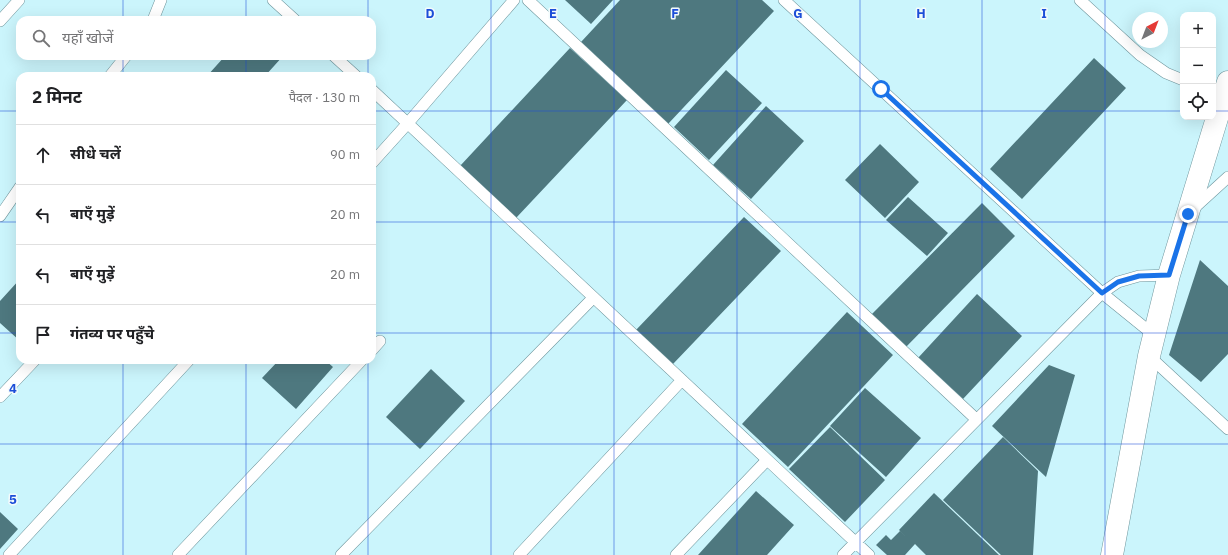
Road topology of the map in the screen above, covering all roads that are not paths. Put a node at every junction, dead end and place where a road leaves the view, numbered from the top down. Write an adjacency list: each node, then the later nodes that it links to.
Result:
1 (19, 0): 10 (lane)
2 (161, 0): 8 (lane)
3 (272, 0): 9 (lane)
4 (514, 0): 18 (lane)
5 (528, 0): 35 (lane)
6 (784, 0): 25 (lane)
7 (1080, 0): 15 (lane)
8 (155, 16)
9 (290, 16)
10 (0, 21)
11 (123, 60): 13 (lane)
12 (338, 60): 14 (lane)
13 (113, 72)
14 (352, 72)
15 (1180, 79)
16 (1222, 86): 22 (street)
17 (376, 94): 18 (lane)
18 (408, 123): 19 (lane); 26 (lane)
19 (376, 158)
20 (1228, 177): 22 (lane)
21 (16, 193): 23 (lane)
22 (1188, 214): 24 (street)
23 (0, 216)
24 (1169, 275): 25 (lane); 29 (street)
25 (1102, 293): 29 (lane); 35 (lane)
26 (593, 298): 33 (lane); 41 (lane)
27 (380, 341): 28 (lane)
28 (376, 346)
29 (1152, 346): 36 (lane); 46 (street)
30 (31, 364): 34 (lane)
31 (185, 364): 39 (lane)
32 (358, 364): 40 (lane)
33 (682, 380): 37 (lane); 42 (lane)
34 (0, 397)
35 (976, 419): 38 (lane)
36 (1228, 429)
37 (768, 460): 38 (lane); 43 (lane)
38 (855, 542): 44 (lane); 45 (lane)
39 (9, 555)
40 (178, 555)
41 (341, 555)
42 (520, 555)
43 (676, 555)
44 (843, 555)
45 (869, 555)
46 (1112, 555)

